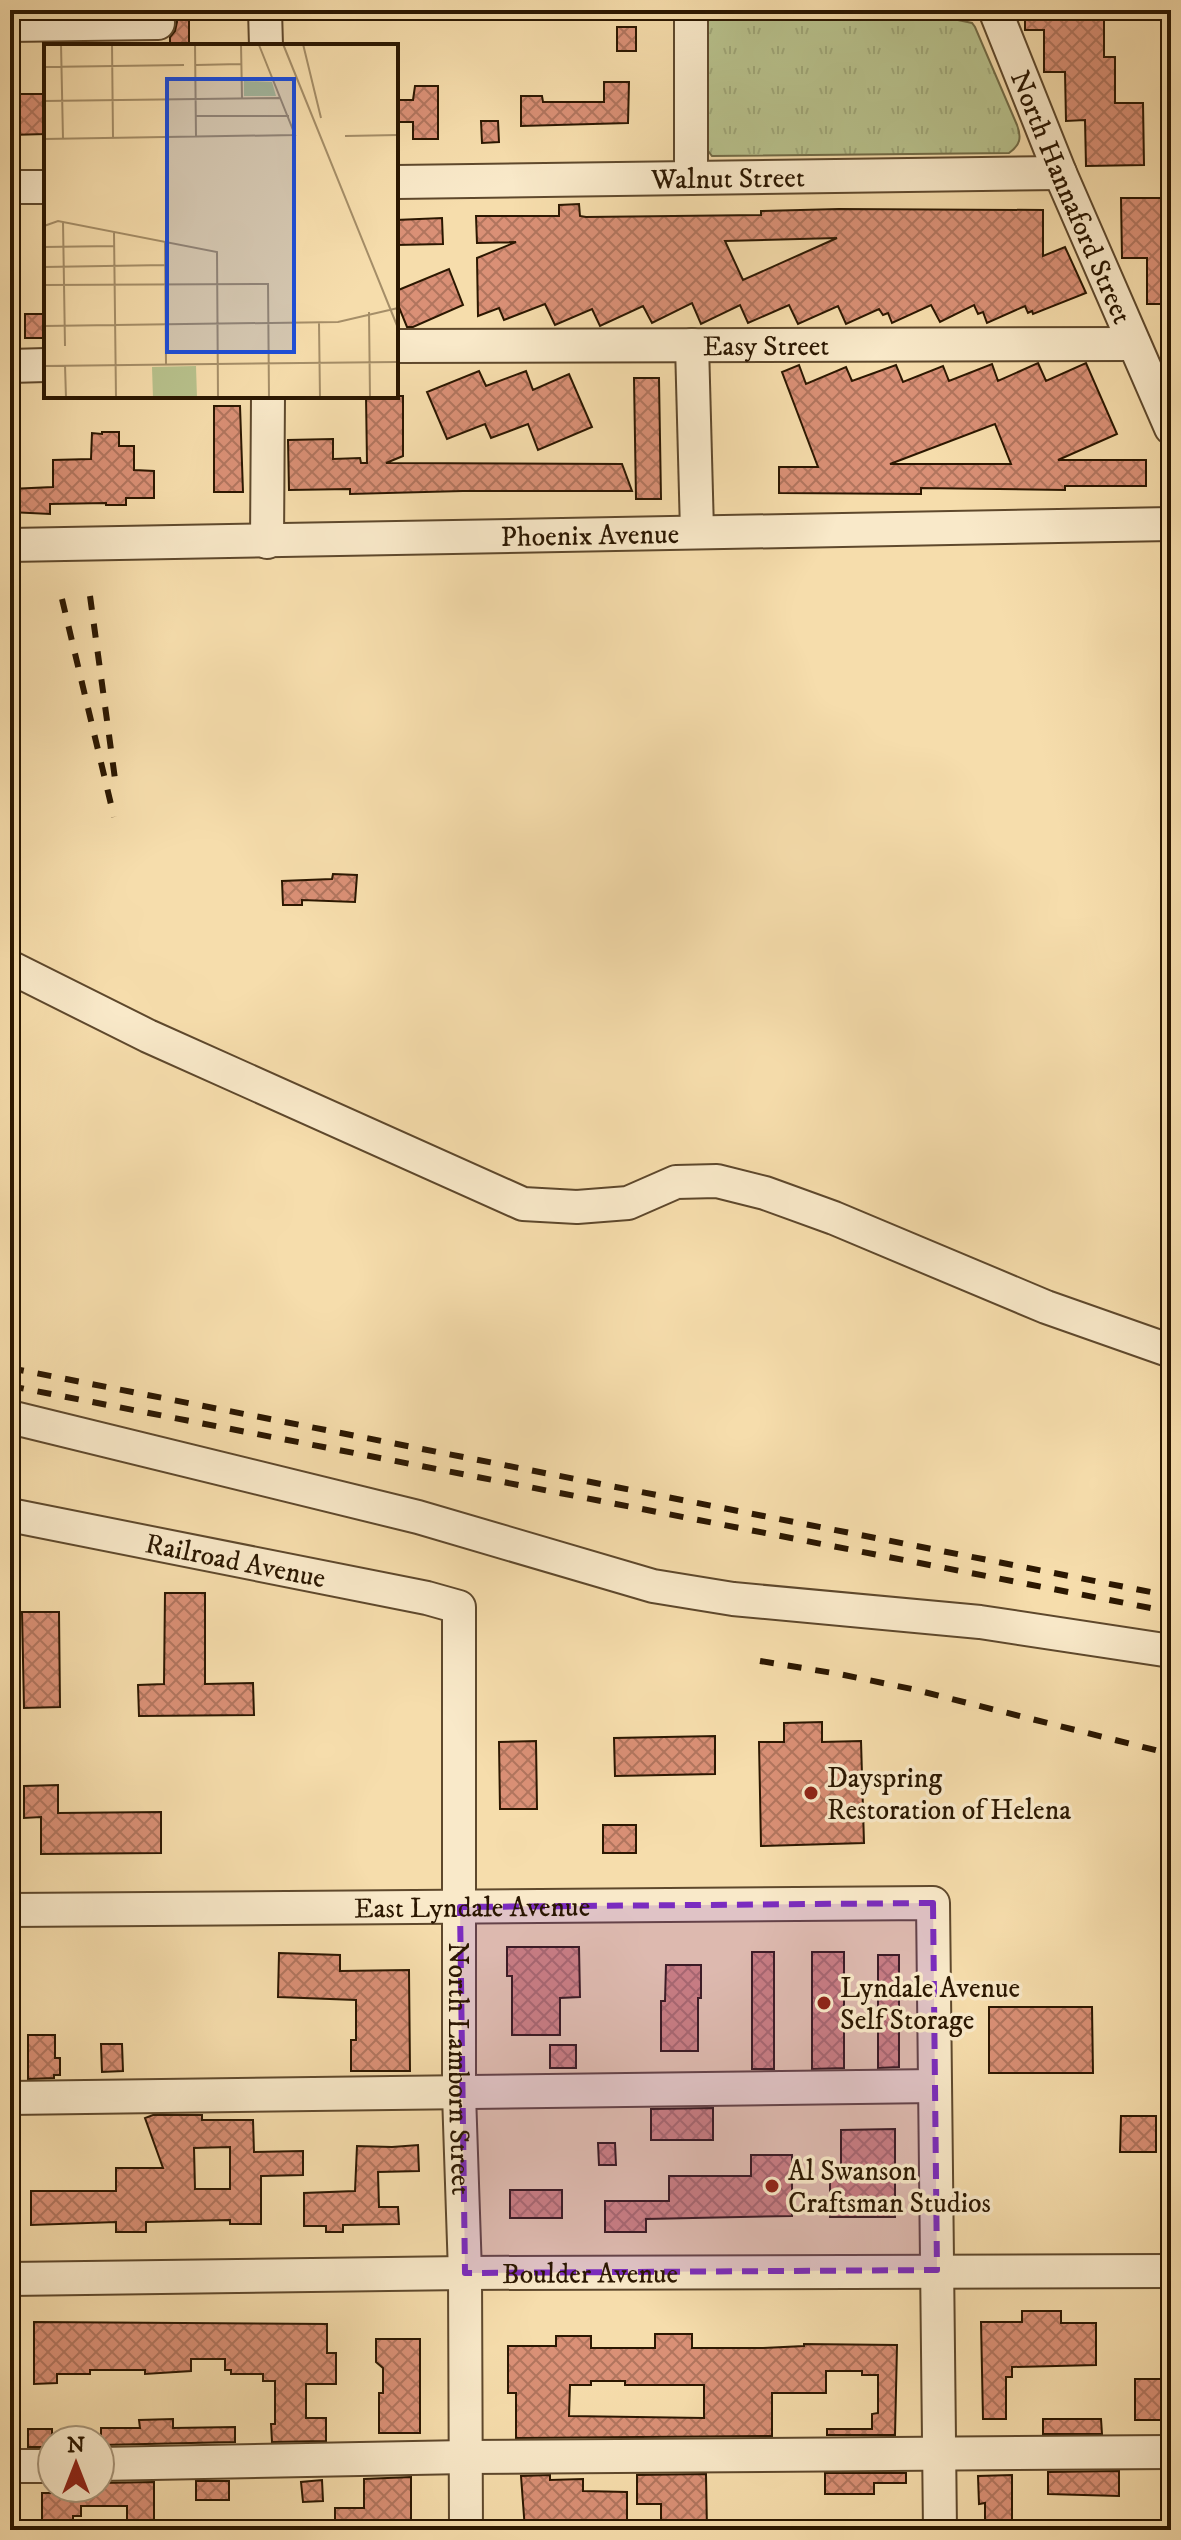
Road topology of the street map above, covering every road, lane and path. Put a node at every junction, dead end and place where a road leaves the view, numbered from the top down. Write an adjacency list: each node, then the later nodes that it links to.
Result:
1 (157, 10): 5 (street)
2 (265, 10): 6 (street)
3 (691, 10): 8 (street)
4 (995, 10): 7 (street, North Hannaford Street)
5 (10, 25)
6 (266, 44)
7 (1060, 173): 8 (street, Walnut Street); 12 (street, North Hannaford Street)
8 (691, 178): 9 (street, Walnut Street)
9 (398, 182)
10 (10, 187): 11 (street)
11 (44, 187)
12 (1134, 344): 13 (street, Easy Street); 18 (street, North Hannaford Street)
13 (692, 345): 14 (street, Easy Street); 20 (street)
14 (398, 346)
15 (44, 365): 16 (street)
16 (10, 366)
17 (268, 398): 21 (street)
18 (1171, 428)
19 (1171, 524): 20 (street, Phoenix Avenue)
20 (697, 531): 21 (street, Phoenix Avenue)
21 (267, 542): 22 (street, Phoenix Avenue)
22 (10, 545)
23 (10, 967): 24 (street)
24 (1171, 1351)
25 (10, 1417): 28 (street)
26 (10, 1515): 27 (street, Railroad Avenue)
27 (459, 1607): 29 (street, North Lamborn Street)
28 (1171, 1651)
29 (460, 1907): 30 (street, East Lyndale Avenue); 31 (street, East Lyndale Avenue); 32 (street, North Lamborn Street)
30 (10, 1910)
31 (935, 2086): 32 (street); 34 (street)
32 (459, 2094): 33 (street); 36 (street, North Lamborn Street)
33 (10, 2098)
34 (937, 2270): 35 (street, Boulder Avenue); 36 (street, Boulder Avenue); 38 (street)
35 (1171, 2271)
36 (465, 2273): 37 (street, Boulder Avenue); 40 (street, North Lamborn Street)
37 (10, 2279)
38 (939, 2452): 39 (street); 40 (street); 45 (street)
39 (1171, 2452)
40 (466, 2457): 41 (street); 44 (street, North Lamborn Street)
41 (116, 2464)
42 (10, 2466): 43 (street)
43 (36, 2466)
44 (466, 2530)
45 (940, 2530)

